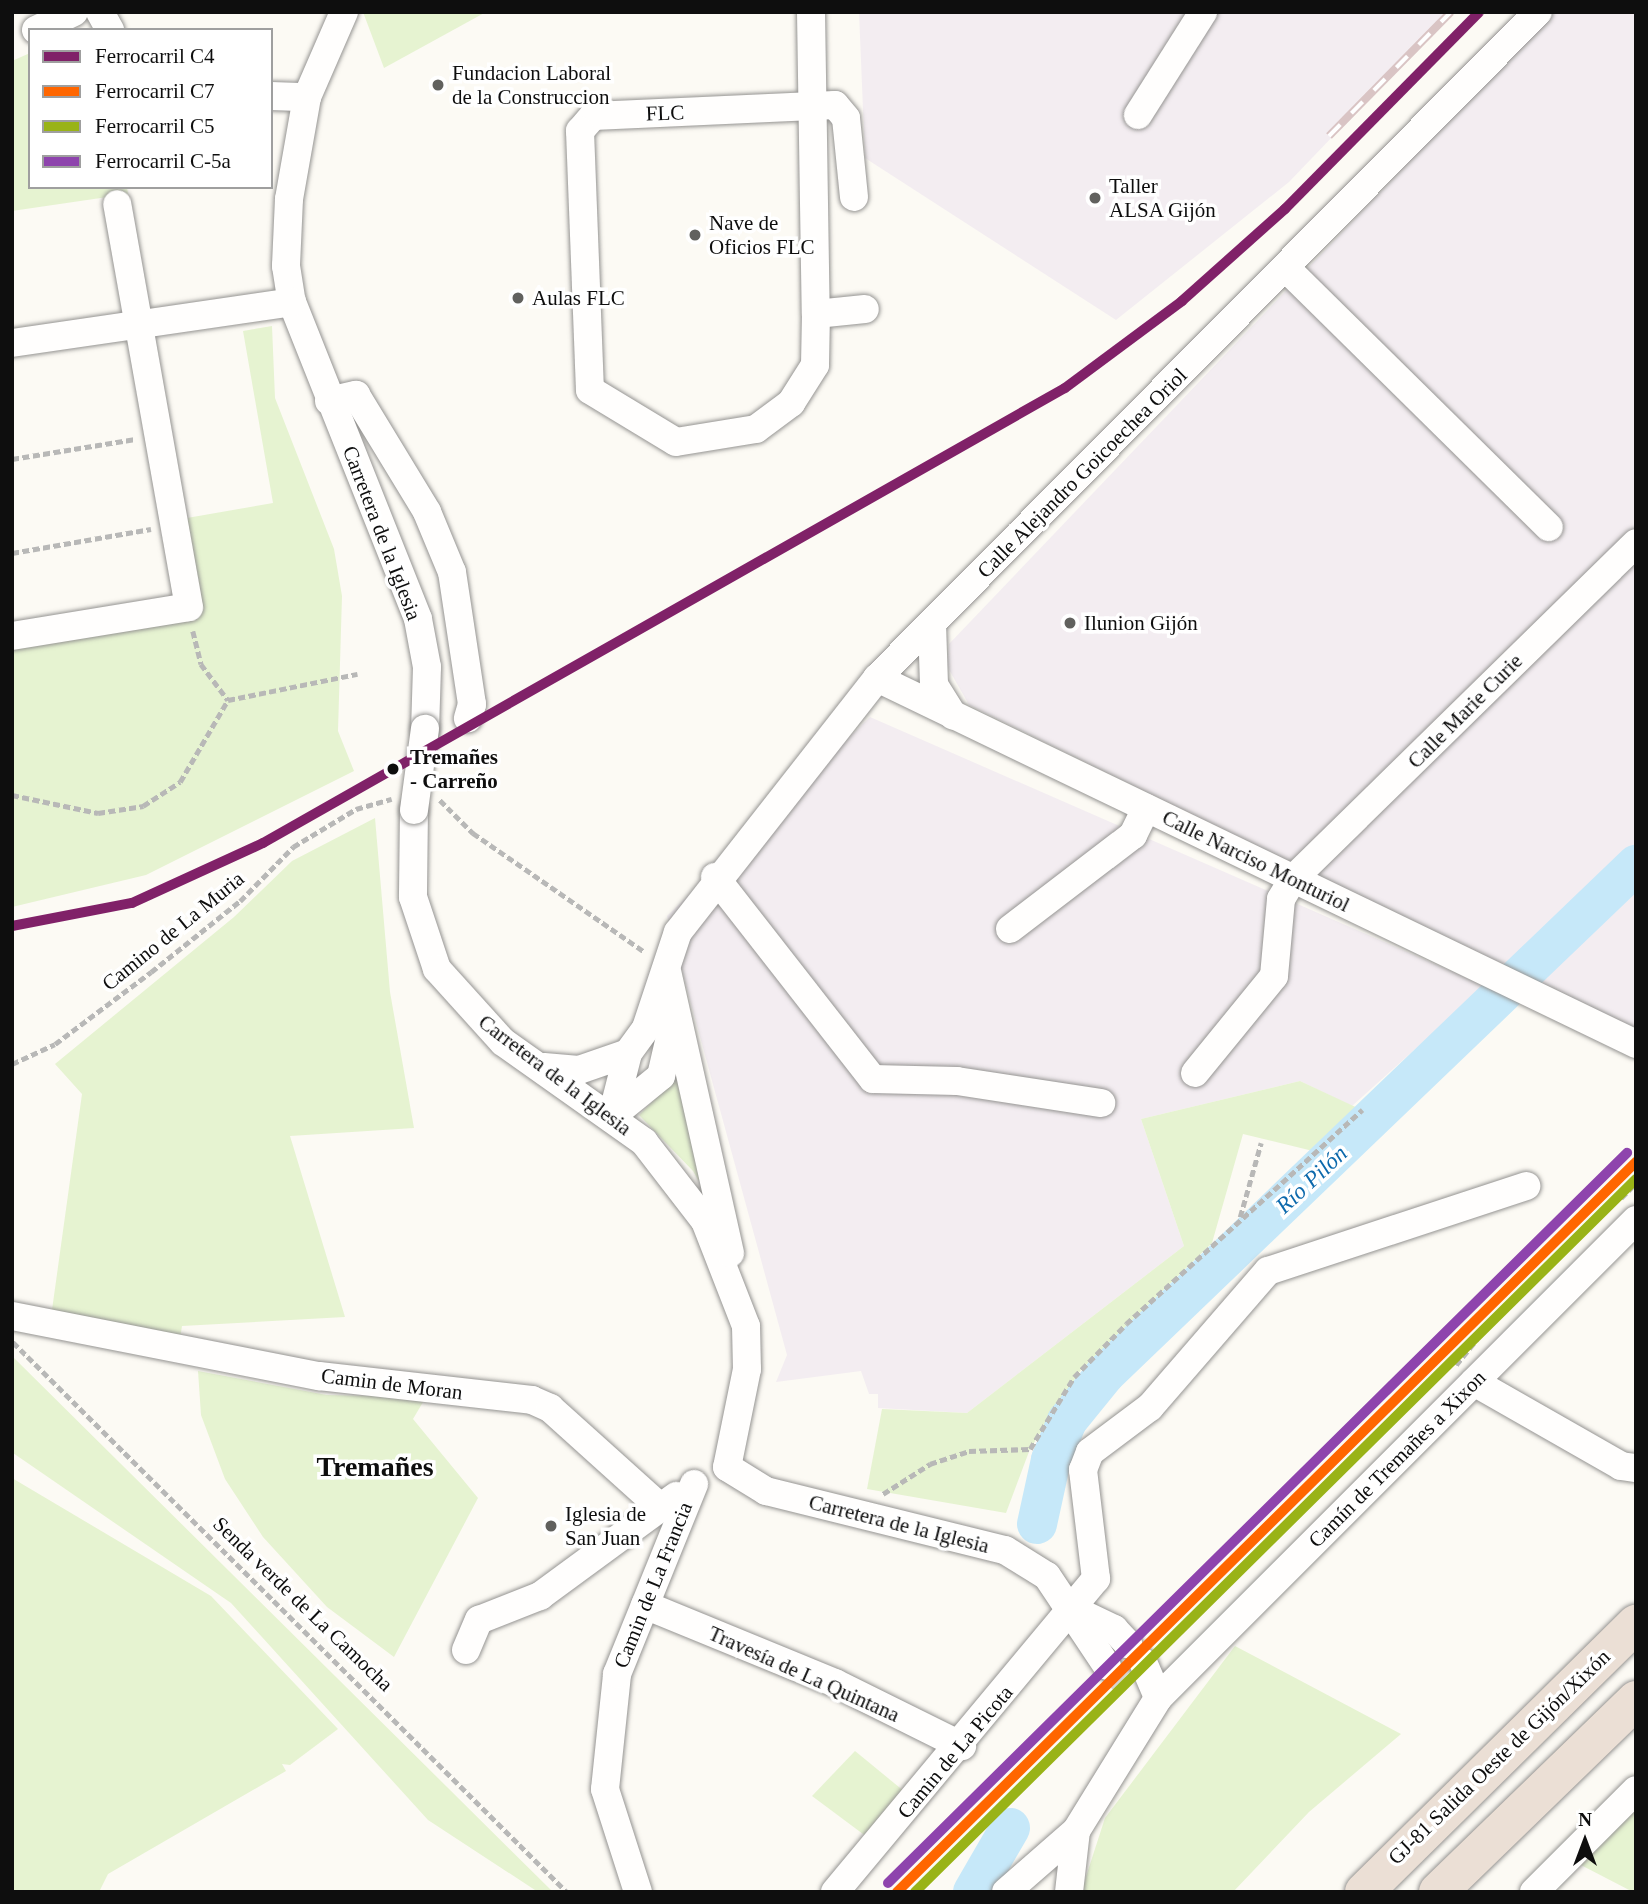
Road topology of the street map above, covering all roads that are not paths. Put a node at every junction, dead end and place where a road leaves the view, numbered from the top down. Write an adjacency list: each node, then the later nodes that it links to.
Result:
1 (74, 12): 7 (street)
2 (100, 12): 8 (street)
3 (811, 12): 11 (street)
4 (1203, 12): 12 (street)
5 (1538, 12): 15 (street, Calle Alejandro Goicoechea Oriol)
6 (340, 16): 10 (street, Carretera de la Iglesia)
7 (40, 28)
8 (109, 28)
9 (273, 96): 10 (street)
10 (307, 97): 16 (street, Carretera de la Iglesia)
11 (810, 107): 13 (street, FLC); 18 (street); 18 (street, FLC)
12 (1138, 115)
13 (854, 197)
14 (117, 204): 19 (street)
15 (1286, 268): 22 (street); 24 (street, Calle Alejandro Goicoechea Oriol)
16 (292, 302): 19 (street); 21 (street, Carretera de la Iglesia)
17 (865, 309): 18 (street)
18 (816, 314)
19 (135, 323): 20 (street); 25 (street)
20 (12, 343)
21 (330, 401): 28 (street); 37 (street, Carretera de la Iglesia, bridge)
22 (1549, 527)
23 (1636, 543): 31 (street, Calle Marie Curie)
24 (932, 624): 26 (street, Calle Alejandro Goicoechea Oriol); 27 (street)
25 (12, 636)
26 (877, 678): 27 (street, Calle Narciso Monturiol); 30 (street, Calle Alejandro Goicoechea Oriol)
27 (953, 715): 29 (street, Calle Narciso Monturiol)
28 (468, 718)
29 (1146, 808): 31 (street, Calle Narciso Monturiol); 32 (street)
30 (715, 877): 33 (street, Calle Alejandro Goicoechea Oriol); 39 (street)
31 (1293, 879): 35 (street, Calle Narciso Monturiol); 38 (street)
32 (1010, 929)
33 (666, 966): 34 (street, Calle Alejandro Goicoechea Oriol); 36 (street, Calle Alejandro Goicoechea Oriol)
34 (674, 1018): 40 (street, Calle Alejandro Goicoechea Oriol); 43 (street, Calle Alejandro Goicoechea Oriol)
35 (1635, 1044)
36 (628, 1053): 37 (street); 40 (street, Calle Alejandro Goicoechea Oriol)
37 (544, 1067): 40 (street, Carretera de la Iglesia)
38 (1195, 1073)
39 (1101, 1103)
40 (612, 1116): 43 (street, Carretera de la Iglesia)
41 (1526, 1186): 51 (street, Camin de La Picota)
42 (1628, 1209): 45 (street, Camín de Tremañes a Xixon)
43 (735, 1287): 46 (street, Carretera de la Iglesia)
44 (12, 1316): 49 (street, Camin de Moran)
45 (1474, 1381): 47 (street); 54 (street, Camín de Tremañes a Xixon)
46 (727, 1467): 48 (street); 51 (street, Carretera de la Iglesia)
47 (1636, 1468)
48 (694, 1484): 49 (street); 50 (street, Camin de La Francia)
49 (659, 1506): 53 (street)
50 (645, 1605): 56 (street, Travesía de La Quintana); 59 (street, Camin de La Francia)
51 (1072, 1609): 54 (street, Carretera de la Iglesia); 56 (street, Camin de La Picota)
52 (1636, 1624): 63 (highway, GJ-81 Salida Oeste de Gijón/Xixón)
53 (466, 1650)
54 (1134, 1672): 58 (street, Camín de Tremañes a Xixon)
55 (1636, 1700): 64 (highway)
56 (962, 1746): 60 (street, Camin de La Picota)
57 (1636, 1790): 65 (street)
58 (1076, 1831): 61 (street); 62 (street)
59 (638, 1892)
60 (835, 1892)
61 (1006, 1892)
62 (1069, 1892)
63 (1363, 1892)
64 (1438, 1892)
65 (1535, 1892)

